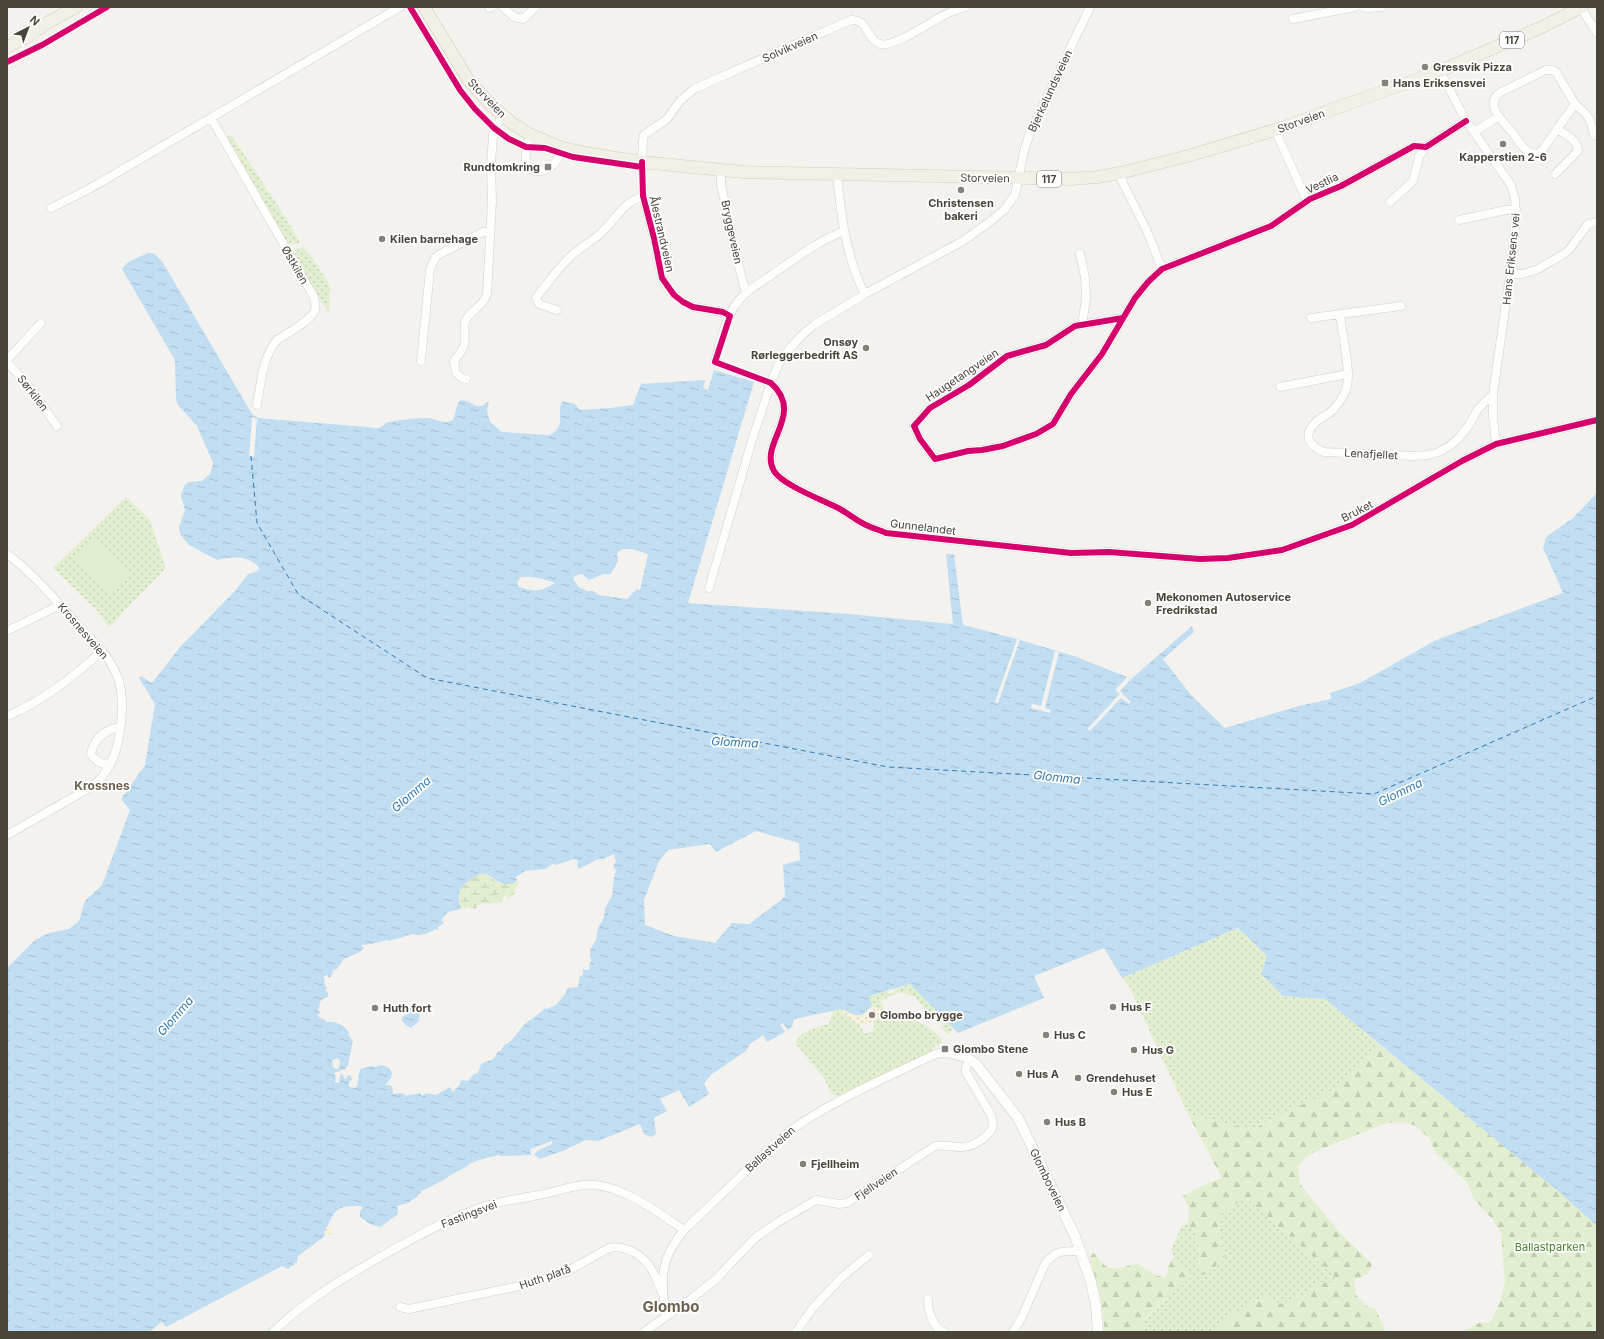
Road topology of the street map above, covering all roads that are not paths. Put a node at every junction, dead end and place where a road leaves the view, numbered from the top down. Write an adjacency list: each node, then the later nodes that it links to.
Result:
1 (76, 7): 12 (main road)
2 (400, 7): 22 (street)
3 (424, 7): 20 (main road, Storveien / 117)
4 (503, 7): 5 (street)
5 (536, 7)
6 (965, 7): 31 (street, Solvikveien)
7 (1090, 7): 36 (street, Bjerkelundsveien)
8 (1355, 7): 13 (street)
9 (1363, 7): 10 (street)
10 (1382, 7)
11 (1582, 7): 15 (street); 18 (main road, Storveien / 117)
12 (63, 10): 14 (main road)
13 (1293, 19)
14 (47, 23): 16 (main road); 17 (main road)
15 (1597, 33)
16 (7, 39)
17 (7, 47)
18 (1440, 71): 23 (street, Hans Eriksens vei); 25 (main road, Storveien / 117)
19 (1575, 104): 21 (street); 24 (street); 28 (street)
20 (502, 116): 27 (main road, Storveien / 117); 43 (street)
21 (1498, 117): 24 (street); 26 (street)
22 (211, 118): 39 (street); 66 (street, Østkilen)
23 (1466, 121): 26 (street, Hans Eriksens vei); 29 (street, Vestlia)
24 (1557, 129): 34 (street)
25 (1275, 130): 33 (main road, Storveien / 117); 37 (street)
26 (1474, 132): 40 (street, Hans Eriksens vei)
27 (531, 135): 30 (main road, Storveien / 117); 30 (street)
28 (1594, 135)
29 (1426, 147): 37 (street, Vestlia); 38 (street)
30 (563, 148): 31 (main road, Storveien / 117)
31 (642, 162): 32 (main road, Storveien / 117)
32 (722, 171): 35 (main road, Storveien / 117); 48 (street, Bryggeveien)
33 (1120, 173): 36 (main road, Storveien / 117); 46 (street)
34 (1555, 174)
35 (837, 175): 36 (main road, Storveien / 117); 44 (street)
36 (1019, 179): 49 (street)
37 (1307, 201): 46 (street, Vestlia)
38 (1390, 202)
39 (51, 208)
40 (1516, 208): 41 (street); 47 (street, Hans Eriksens vei)
41 (1459, 220)
42 (1597, 222): 47 (street)
43 (489, 231): 59 (street); 62 (street)
44 (844, 231): 48 (street); 49 (street)
45 (1080, 254): 57 (street)
46 (1162, 269): 54 (street)
47 (1510, 274): 65 (street, Hans Eriksens vei)
48 (746, 293): 53 (street)
49 (865, 294): 63 (street)
50 (1401, 306): 52 (street)
51 (557, 310): 53 (street, Ålestrandveien)
52 (1340, 315): 55 (street); 61 (street, Lenafjellet)
53 (730, 316): 60 (street)
54 (1123, 318): 57 (street, Haugetangveien); 57 (street, Haugetangveien)
55 (1310, 318)
56 (41, 323): 58 (street, Sørkilen)
57 (1082, 325)
58 (7, 361): 68 (street, Sørkilen)
59 (421, 361)
60 (715, 362)
61 (1348, 374): 64 (street); 65 (street, Lenafjellet)
62 (466, 379)
63 (771, 383): 70 (street, Gunnelandet); 72 (street)
64 (1280, 387)
65 (1493, 394): 69 (street, Hans Eriksens vei)
66 (257, 405)
67 (1597, 420): 69 (street, Bruket)
68 (57, 426)
69 (1496, 444): 70 (street, Bruket)
70 (1109, 552)
71 (7, 554): 73 (street, Krosnesveien)
72 (709, 588)
73 (60, 605): 74 (street); 75 (street, Krosnesveien)
74 (7, 631)
75 (102, 651): 76 (street); 77 (street, Krosnesveien)
76 (7, 716)
77 (120, 727): 78 (street, Krosnesveien); 78 (street)
78 (110, 765): 79 (street, Krosnesveien)
79 (7, 835)
80 (955, 1054): 81 (street, Glomboveien); 82 (street, Ballastveien)
81 (970, 1059): 83 (street, Glomboveien); 88 (street, Fjellveien)
82 (684, 1230): 85 (street, Ballastveien); 89 (street, Fastingsvei)
83 (1080, 1251): 93 (street); 94 (street, Glomboveien)
84 (869, 1255): 91 (street)
85 (663, 1295): 87 (street, Huth platå); 88 (street, Ballastveien)
86 (928, 1299): 92 (street)
87 (400, 1307)
88 (666, 1316): 90 (street, Fjellveien)
89 (273, 1332)
90 (644, 1332)
91 (796, 1332)
92 (944, 1332)
93 (1012, 1332)
94 (1098, 1332)

